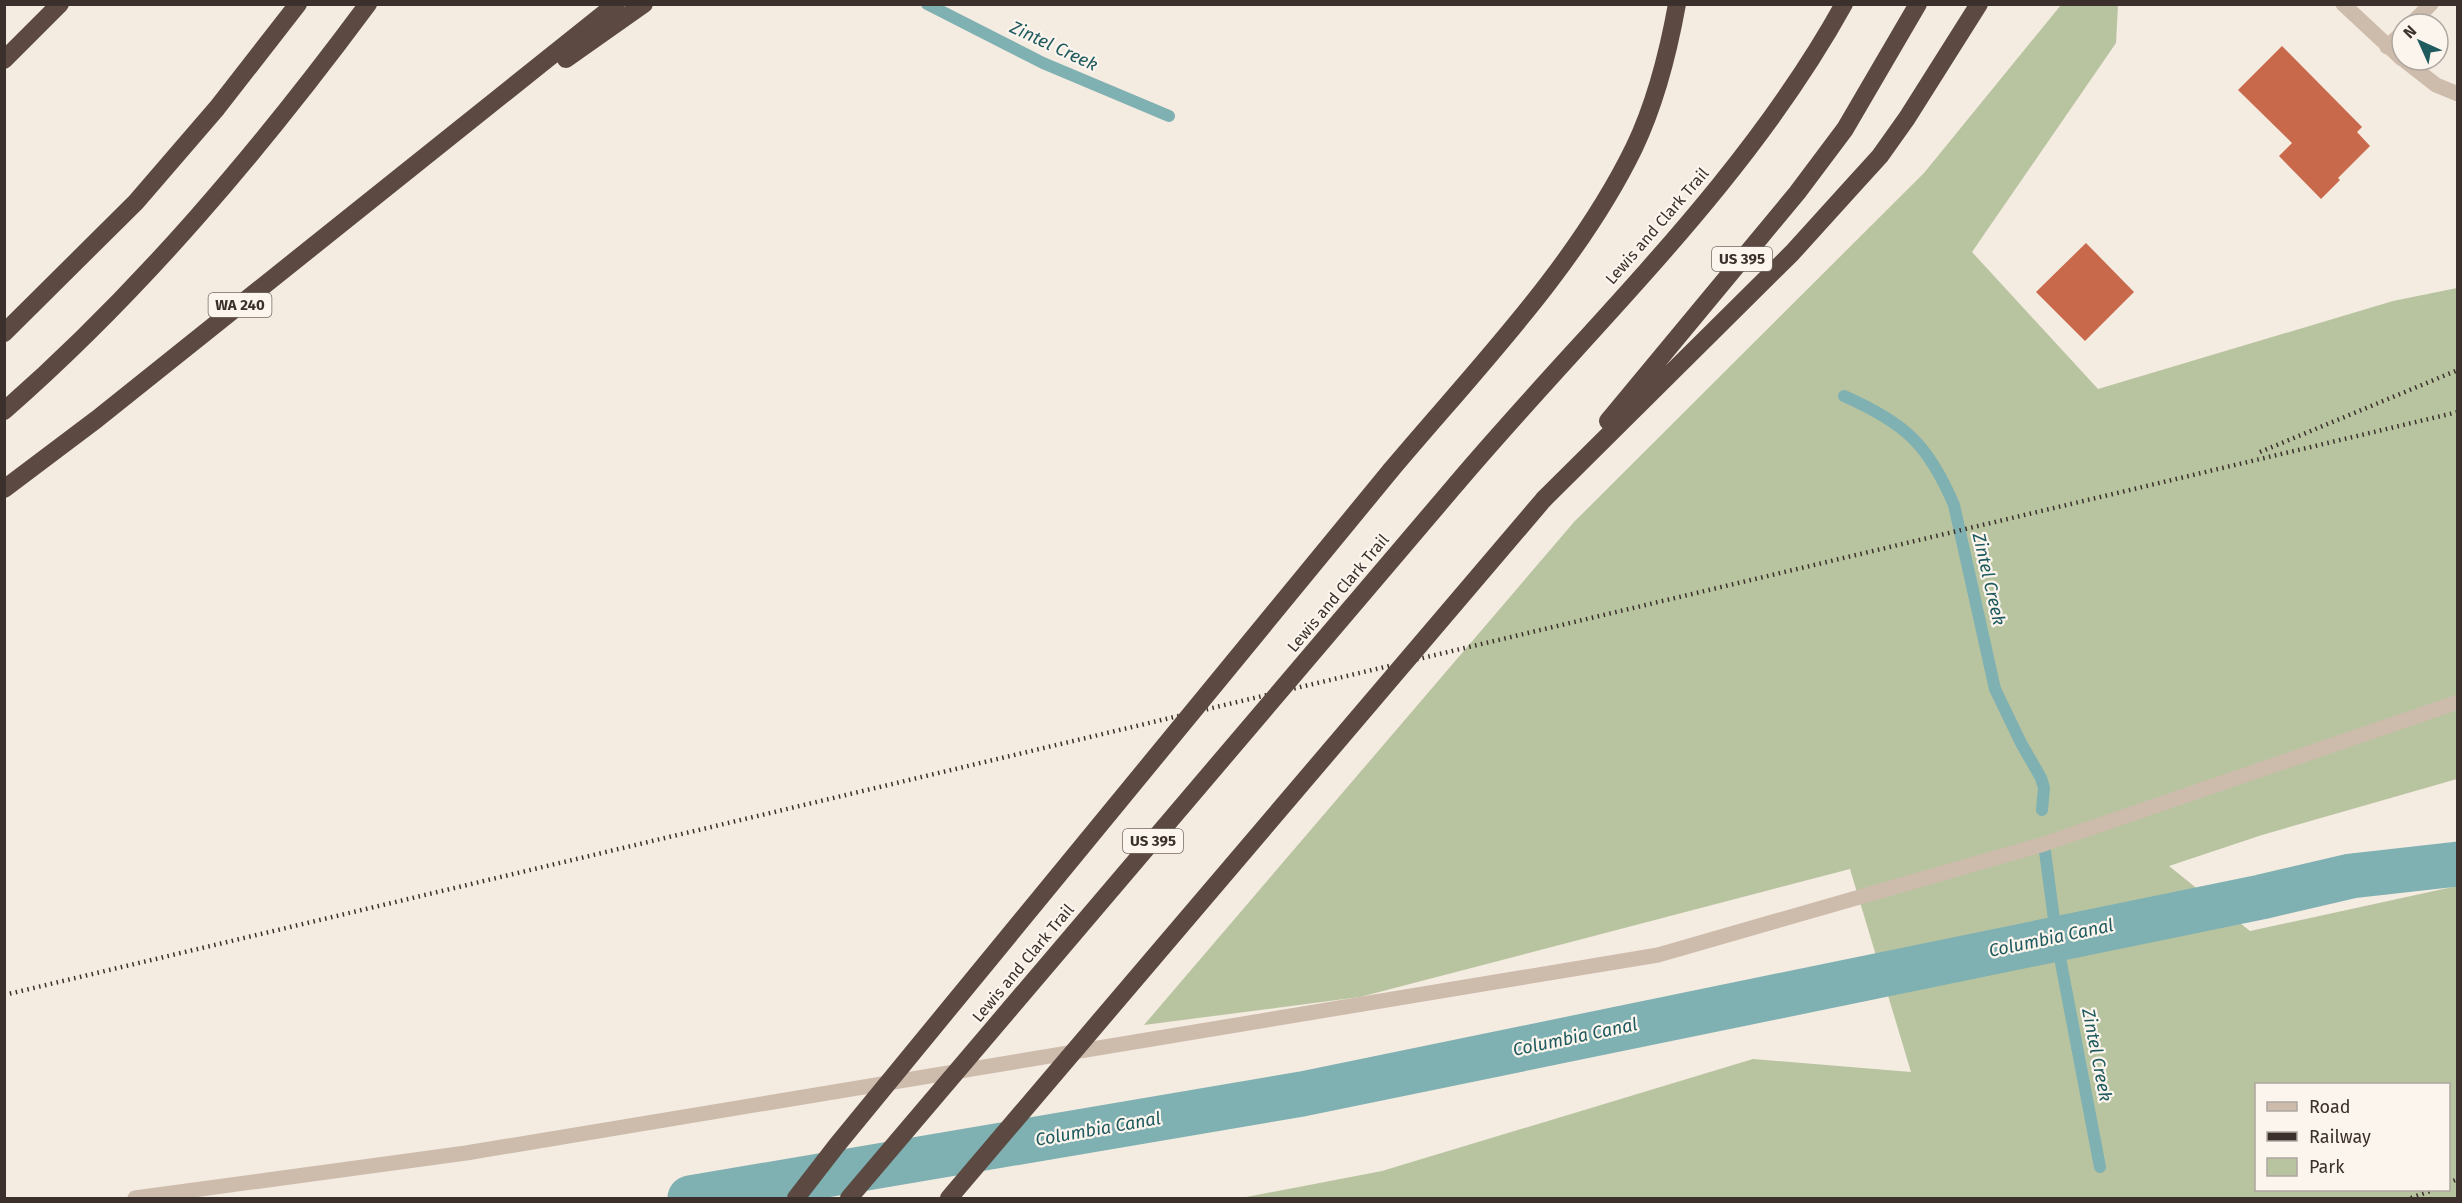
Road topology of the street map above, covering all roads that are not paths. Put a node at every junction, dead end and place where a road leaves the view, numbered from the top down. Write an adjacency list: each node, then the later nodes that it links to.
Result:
1 (60, 4): 14 (highway)
2 (298, 4): 18 (highway)
3 (368, 4): 19 (highway)
4 (616, 4): 17 (highway, WA 240)
5 (644, 4): 17 (highway)
6 (1677, 4): 24 (highway, bridge)
7 (1844, 4): 25 (highway, Lewis and Clark Trail / US 395, bridge)
8 (1918, 4): 21 (highway, US 395)
9 (1979, 4): 21 (highway)
10 (2343, 4): 12 (street)
11 (2390, 44): 12 (street)
12 (2387, 47): 13 (street)
13 (2390, 49)
14 (4, 60)
15 (2420, 72): 16 (street)
16 (2457, 94)
17 (438, 147): 20 (highway, WA 240)
18 (4, 333)
19 (4, 411)
20 (4, 489)
21 (1544, 499): 26 (highway, US 395, bridge)
22 (2457, 702): 23 (street)
23 (135, 1198)
24 (796, 1198)
25 (849, 1198)
26 (949, 1198)

